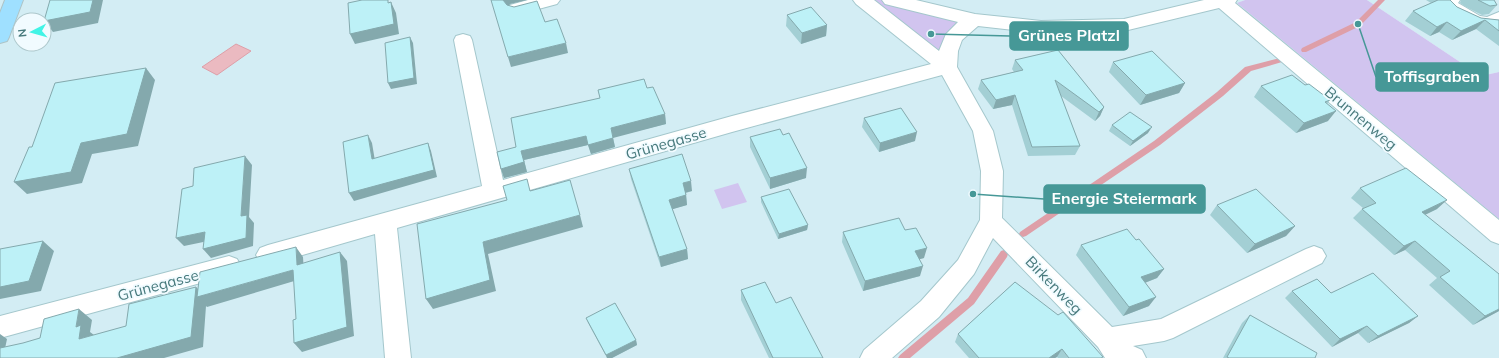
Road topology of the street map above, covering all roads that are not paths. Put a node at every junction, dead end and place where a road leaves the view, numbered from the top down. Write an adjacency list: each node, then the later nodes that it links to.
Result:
1 (14, 0): 10 (main road)
2 (551, 0): 7 (street)
3 (862, 0): 12 (street)
4 (891, 0): 9 (street, Brunnenweg)
5 (1452, 0): 8 (street)
6 (1226, 1): 9 (street, Brunnenweg); 16 (street, Brunnenweg)
7 (516, 9)
8 (1497, 12)
9 (975, 20): 12 (street)
10 (0, 36)
11 (463, 40): 13 (street)
12 (948, 67): 13 (street, Grünegasse); 14 (street)
13 (494, 192): 15 (street, Grünegasse)
14 (991, 220): 19 (street, Birkenweg); 21 (street)
15 (386, 222): 18 (street, Grünegasse); 20 (street)
16 (1499, 234)
17 (1314, 256): 19 (street)
18 (0, 328)
19 (1118, 351)
20 (398, 358)
21 (873, 358)

